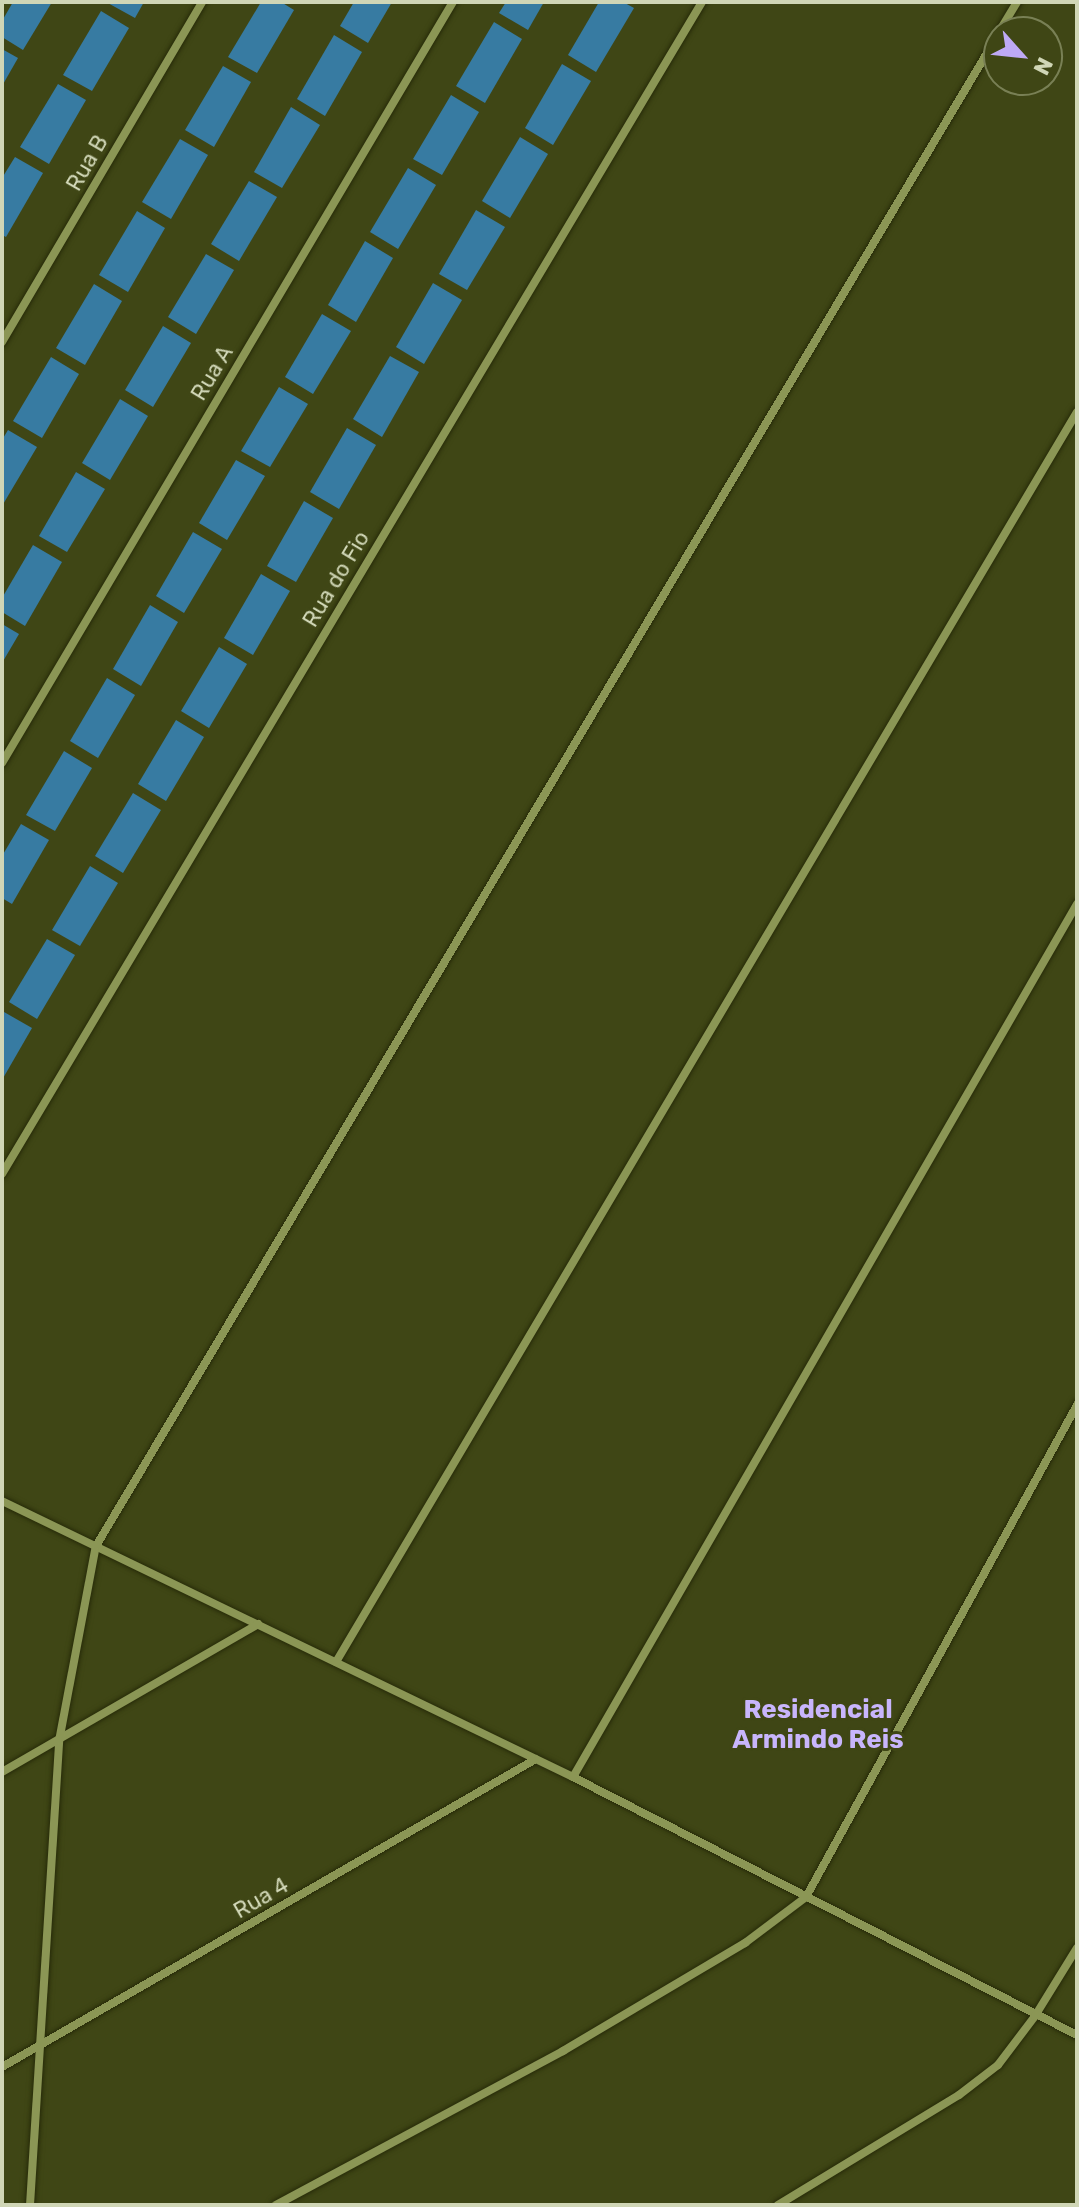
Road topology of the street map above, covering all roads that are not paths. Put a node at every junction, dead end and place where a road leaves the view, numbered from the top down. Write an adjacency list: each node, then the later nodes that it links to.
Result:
1 (202, 2): 5 (street, Rua B)
2 (453, 2): 7 (street, Rua A)
3 (702, 2): 9 (street, Rua do Fio)
4 (983, 59): 12 (street)
5 (2, 342)
6 (1077, 412): 14 (street)
7 (2, 763)
8 (1077, 904): 18 (street)
9 (2, 1174)
10 (1077, 1405): 19 (street)
11 (2, 1501): 12 (street)
12 (96, 1546): 13 (street); 15 (street)
13 (258, 1624): 14 (street); 15 (street)
14 (336, 1662): 16 (street)
15 (59, 1741): 17 (street); 23 (street)
16 (536, 1759): 18 (street); 23 (street, Rua 4)
17 (2, 1772)
18 (573, 1777): 19 (street)
19 (806, 1897): 21 (street); 26 (street)
20 (1077, 1948): 21 (street)
21 (1035, 2016): 22 (street); 27 (street)
22 (1077, 2035)
23 (40, 2047): 24 (street, Rua 4); 25 (street)
24 (2, 2067)
25 (30, 2205)
26 (276, 2205)
27 (778, 2205)

